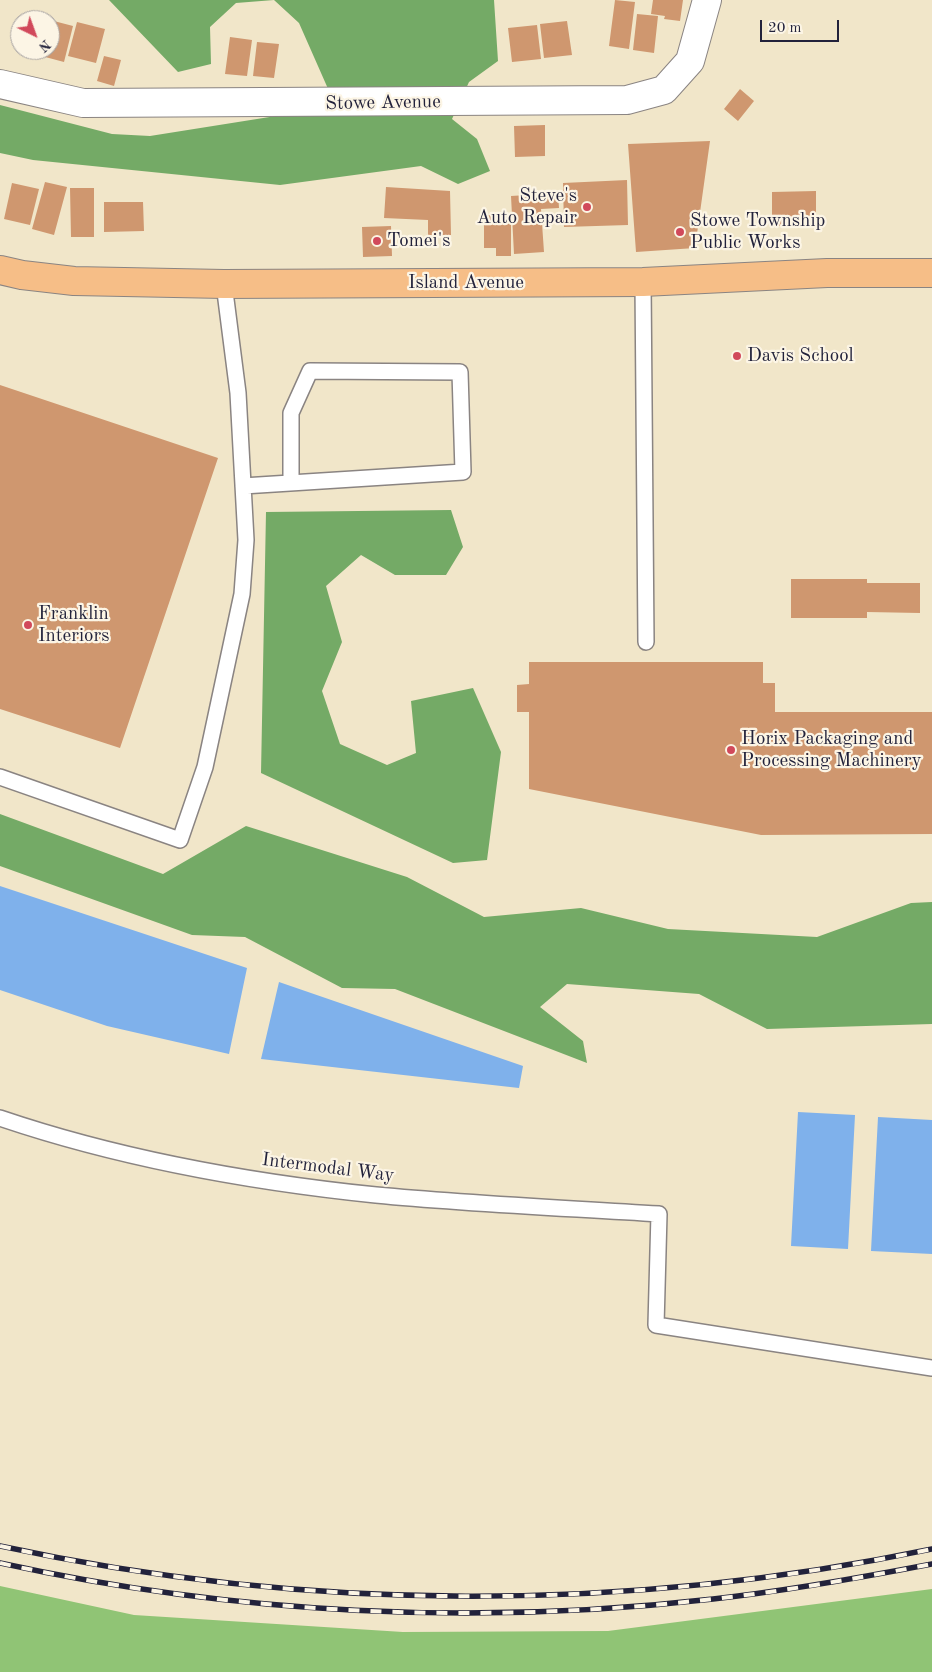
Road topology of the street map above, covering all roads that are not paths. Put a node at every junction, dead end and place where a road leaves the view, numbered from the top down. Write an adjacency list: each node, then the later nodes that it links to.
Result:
1 (707, 0): 2 (street, Stowe Avenue)
2 (0, 84)
3 (0, 270): 6 (main road, Island Avenue)
4 (932, 273): 5 (main road, Island Avenue)
5 (643, 282): 6 (main road, Island Avenue); 9 (lane)
6 (224, 284): 8 (lane)
7 (291, 483): 7 (lane); 8 (lane)
8 (243, 486): 10 (lane)
9 (646, 642)
10 (0, 777)
11 (0, 1118): 12 (lane, Intermodal Way)
12 (932, 1368)

